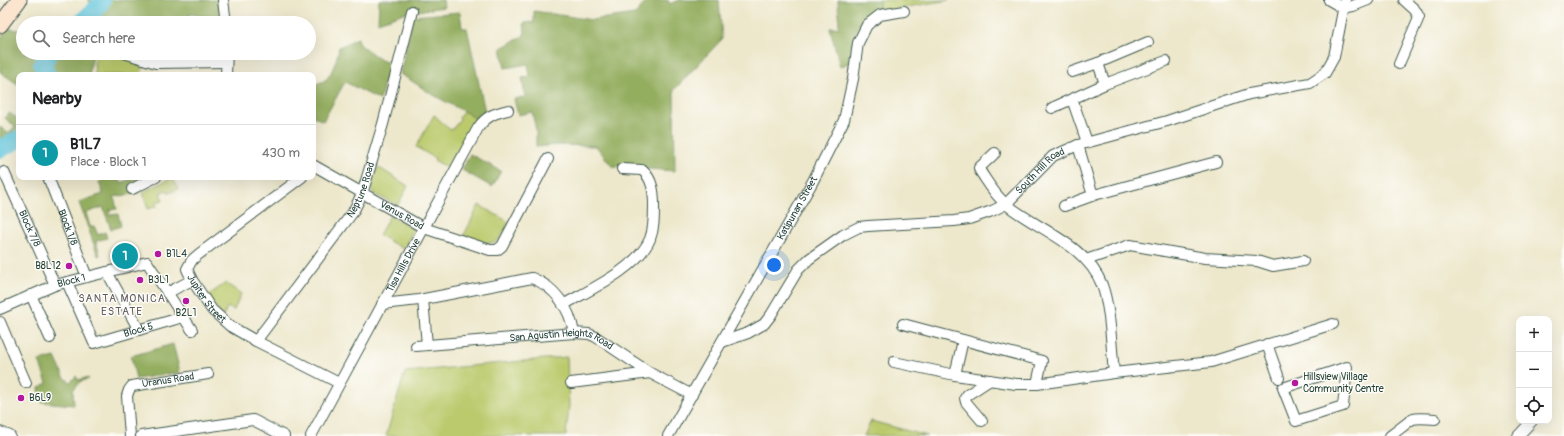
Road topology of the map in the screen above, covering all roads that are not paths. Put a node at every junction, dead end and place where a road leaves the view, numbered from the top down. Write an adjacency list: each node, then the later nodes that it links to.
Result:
1 (19, 0): 10 (street)
2 (223, 0): 9 (street)
3 (1329, 0): 6 (street)
4 (1368, 0): 6 (street)
5 (1404, 0): 17 (street)
6 (1344, 4): 24 (street, South Hill Road)
7 (412, 11): 35 (street, Neptune Road)
8 (904, 11): 63 (street, Katipunan Street)
9 (225, 16)
10 (0, 25)
11 (1148, 42): 16 (street)
12 (146, 60): 13 (street)
13 (198, 60)
14 (226, 60): 18 (street)
15 (1166, 61): 20 (street)
16 (1098, 63): 19 (street); 20 (street)
17 (1399, 64)
18 (226, 72)
19 (1072, 72)
20 (1105, 84): 21 (street)
21 (1072, 98): 22 (street); 24 (street)
22 (1052, 108)
23 (508, 110): 39 (street, Tisa Hills Drive)
24 (1083, 144): 36 (street); 37 (street, South Hill Road)
25 (995, 153): 37 (street)
26 (548, 159): 39 (street, Venus Road)
27 (1216, 162): 36 (street)
28 (316, 168): 35 (street, Venus Road)
29 (622, 169): 51 (street)
30 (4, 172): 46 (street, Block 7/8)
31 (49, 180): 43 (street, Block 1/8)
32 (150, 180): 34 (street)
33 (298, 180): 44 (street, Jupiter Street)
34 (132, 190)
35 (362, 194): 39 (street, Venus Road); 62 (street, Neptune Road)
36 (1094, 195): 38 (street)
37 (1006, 204): 40 (street); 63 (street, South Hill Road)
38 (1064, 206)
39 (424, 228): 50 (street, Tisa Hills Drive)
40 (1086, 260): 41 (street); 70 (street)
41 (1303, 261)
42 (107, 272): 43 (street, Block 1); 47 (street, Block 1); 57 (street)
43 (87, 277): 45 (street, Block 1)
44 (192, 280): 47 (street); 62 (street, Jupiter Street)
45 (67, 282): 46 (street, Block 1); 57 (street, Block 5)
46 (55, 285): 48 (street, Block 1)
47 (167, 293): 53 (street)
48 (31, 295): 52 (street, Block 1); 60 (street)
49 (423, 299): 50 (street); 51 (street); 65 (street)
50 (382, 304): 76 (street, Tisa Hills Drive)
51 (564, 305): 59 (street)
52 (0, 309)
53 (183, 317): 57 (street, Block 5); 58 (street)
54 (0, 322): 75 (street)
55 (904, 324): 61 (street)
56 (1333, 324): 64 (street)
57 (139, 330)
58 (192, 330)
59 (574, 333): 65 (street, San Agustin Heights Road); 69 (street, San Agustin Heights Road)
60 (50, 338)
61 (963, 340): 72 (street); 78 (street)
62 (256, 341): 76 (street, Jupiter Street)
63 (722, 342): 79 (street, Katipunan Street)
64 (1267, 344): 70 (street); 73 (street)
65 (427, 345): 66 (street, San Agustin Heights Road)
66 (416, 346)
67 (894, 362): 72 (street)
68 (1347, 367): 68 (street)
69 (650, 373): 77 (street); 79 (street, San Agustin Heights Road)
70 (1114, 373): 78 (street)
71 (208, 374): 85 (street, Uranus Road)
72 (955, 375): 74 (street)
73 (1279, 378)
74 (990, 380): 78 (street); 81 (street)
75 (26, 382)
76 (339, 383): 88 (street, Tisa Hills Drive)
77 (571, 383)
78 (1037, 384)
79 (692, 395): 89 (street, Katipunan Street)
80 (1435, 419): 90 (street)
81 (982, 421)
82 (1529, 424): 91 (street)
83 (0, 432): 84 (street)
84 (10, 436)
85 (130, 436)
86 (141, 436): 87 (street)
87 (284, 436)
88 (311, 436)
89 (668, 436)
90 (1390, 436)
91 (1518, 436)

